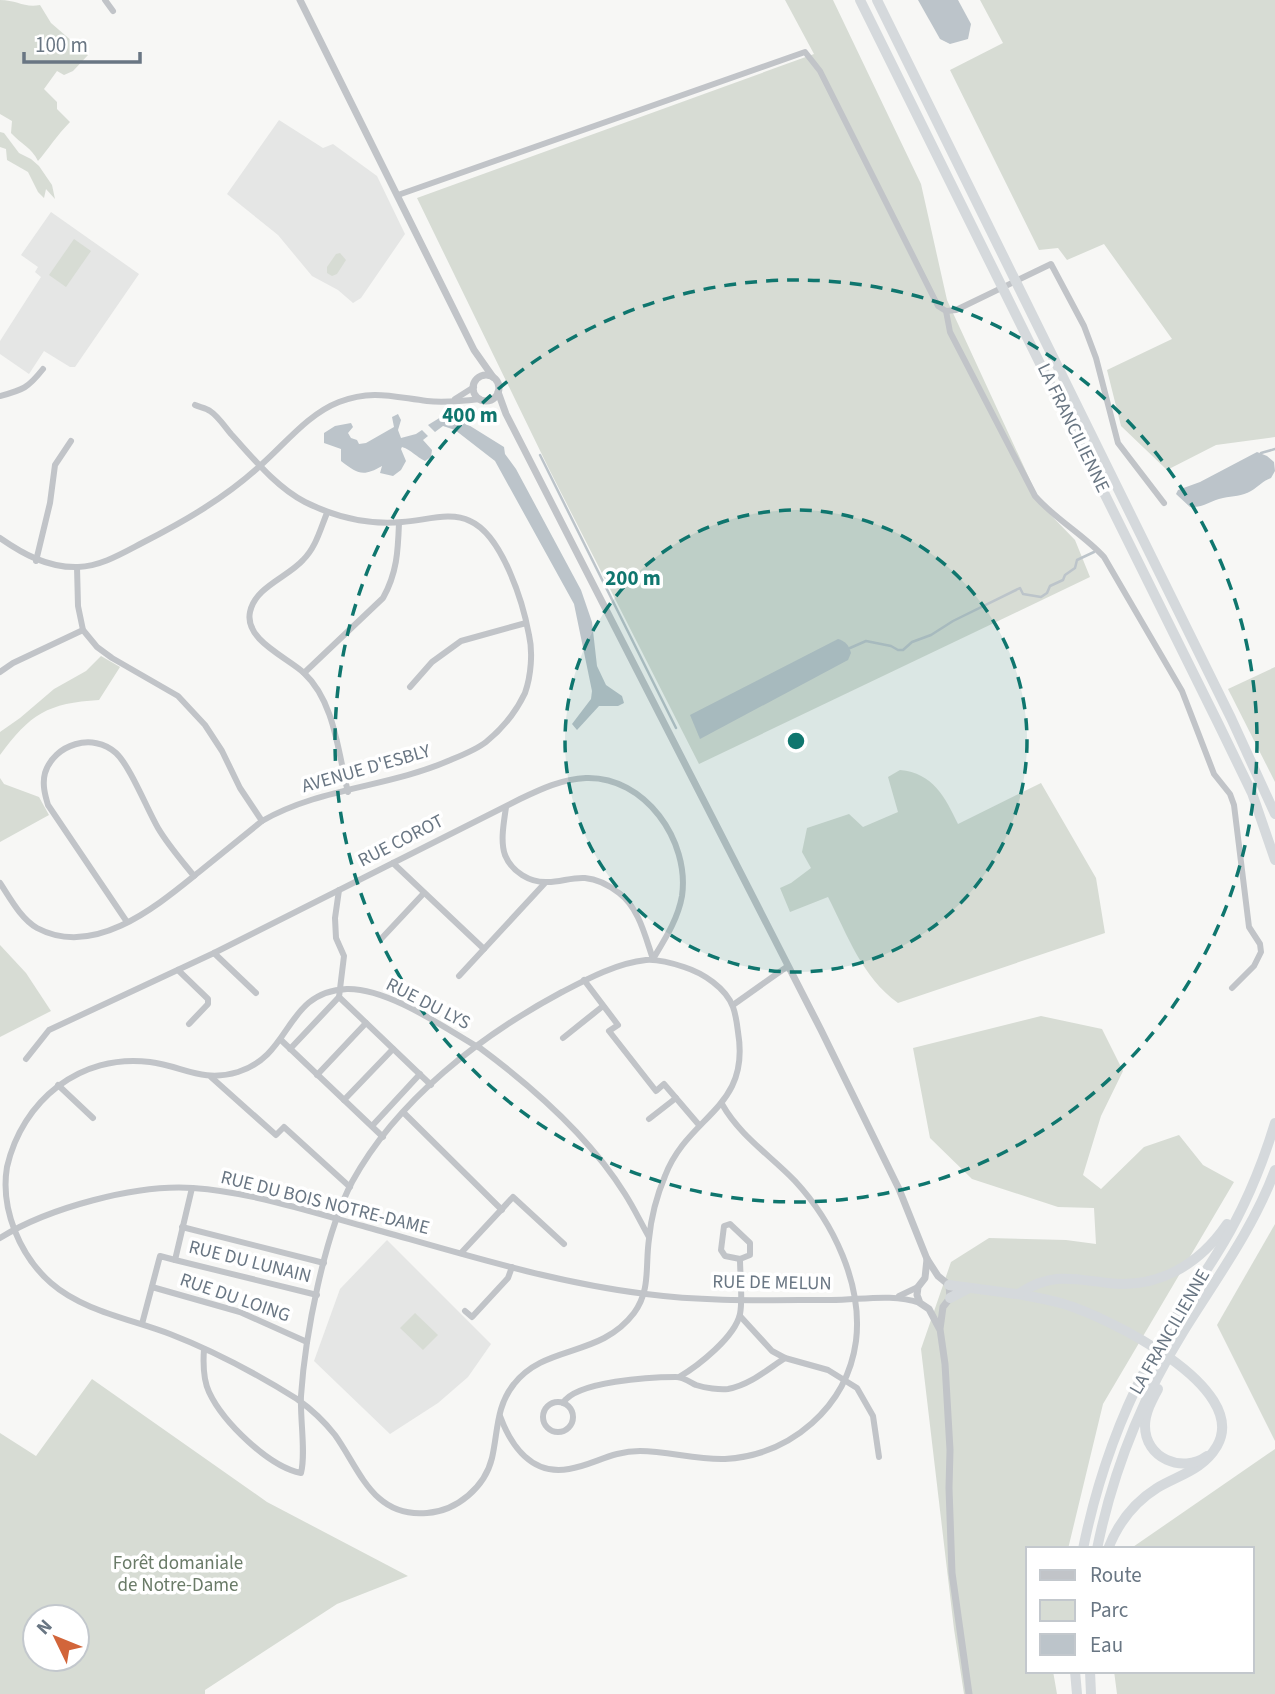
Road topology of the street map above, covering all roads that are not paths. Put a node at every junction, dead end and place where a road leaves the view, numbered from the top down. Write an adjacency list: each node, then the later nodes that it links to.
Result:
1 (105, 0): 5 (street)
2 (300, 0): 6 (street)
3 (860, 0): 36 (highway, LA FRANCILIENNE)
4 (877, 0): 34 (highway, LA FRANCILIENNE)
5 (113, 10)
6 (398, 195): 7 (street); 8 (street)
7 (946, 311): 21 (street); 52 (street)
8 (474, 349): 10 (street); 11 (street)
9 (43, 369): 14 (street)
10 (493, 377): 11 (street); 13 (street)
11 (477, 379): 12 (street)
12 (474, 387): 15 (street); 16 (street)
13 (498, 392): 16 (street); 18 (street)
14 (0, 396)
15 (453, 400): 16 (street); 20 (street)
16 (484, 400): 18 (street)
17 (195, 405): 20 (street, AVENUE D'ESBLY)
18 (506, 414): 48 (street)
19 (71, 441): 25 (street)
20 (260, 466): 22 (street, AVENUE D'ESBLY); 26 (street)
21 (1164, 503)
22 (327, 513): 23 (street, AVENUE D'ESBLY); 30 (street)
23 (399, 523): 27 (street, AVENUE D'ESBLY); 30 (street)
24 (0, 538): 25 (street)
25 (36, 561): 26 (street)
26 (77, 567): 28 (street)
27 (526, 624): 31 (street); 32 (street, AVENUE D'ESBLY)
28 (83, 631): 29 (street); 35 (street)
29 (0, 672)
30 (304, 673): 32 (street)
31 (410, 687)
32 (348, 792): 35 (street, AVENUE D'ESBLY)
33 (506, 807): 37 (street, RUE COROT); 40 (street); 47 (street, RUE COROT)
34 (1275, 814)
35 (262, 821): 38 (street, AVENUE D'ESBLY)
36 (1275, 860)
37 (393, 863): 41 (street, RUE COROT); 42 (street)
38 (194, 876): 43 (street, AVENUE D'ESBLY); 43 (street)
39 (0, 883): 43 (street, AVENUE D'ESBLY)
40 (545, 883): 45 (street); 47 (street)
41 (340, 890): 46 (street, RUE COROT); 54 (street)
42 (424, 893): 44 (street); 45 (street)
43 (127, 922)
44 (381, 939)
45 (484, 949): 50 (street)
46 (214, 953): 49 (street, RUE COROT); 53 (street)
47 (653, 959): 51 (street); 55 (street)
48 (788, 966): 55 (street); 93 (street)
49 (178, 970): 58 (street); 64 (street, RUE COROT)
50 (459, 976)
51 (584, 980): 56 (street); 61 (street)
52 (1232, 988)
53 (257, 993)
54 (339, 994): 57 (street); 60 (street, RUE DU LYS); 61 (street, RUE DU LYS); 63 (street)
55 (733, 1005): 72 (street)
56 (603, 1006): 59 (street); 70 (street)
57 (366, 1023): 62 (street); 66 (street)
58 (189, 1024)
59 (563, 1038)
60 (281, 1040): 63 (street); 67 (street, RUE DU LYS)
61 (476, 1046): 69 (street); 88 (street, RUE DU LYS)
62 (393, 1048): 65 (street); 71 (street)
63 (290, 1049): 66 (street)
64 (26, 1059)
65 (420, 1074): 69 (street); 78 (street)
66 (317, 1075): 71 (street)
67 (211, 1077): 68 (street, RUE DU LYS); 81 (street)
68 (58, 1085): 74 (street); 87 (street, RUE DU LYS)
69 (431, 1085): 73 (street)
70 (676, 1098): 75 (street); 77 (street)
71 (344, 1100): 78 (street)
72 (722, 1104): 77 (street); 108 (street)
73 (404, 1113): 79 (street); 84 (street)
74 (93, 1118)
75 (649, 1119)
76 (1275, 1124): 83 (highway, LA FRANCILIENNE)
77 (699, 1125): 88 (street)
78 (372, 1126): 79 (street)
79 (383, 1137): 81 (street)
80 (1275, 1170): 119 (highway, LA FRANCILIENNE)
81 (350, 1187): 85 (street)
82 (192, 1188): 85 (street, RUE DU BOIS NOTRE-DAME); 86 (street); 87 (street, RUE DU BOIS NOTRE-DAME)
83 (1249, 1192): 103 (highway); 128 (highway, LA FRANCILIENNE)
84 (502, 1210): 90 (street); 91 (street)
85 (338, 1219): 91 (street, RUE DU BOIS NOTRE-DAME); 95 (street)
86 (183, 1227): 94 (street); 95 (street)
87 (13, 1230): 89 (street, RUE DU BOIS NOTRE-DAME); 115 (street)
88 (649, 1237): 104 (street)
89 (0, 1238)
90 (564, 1244)
91 (461, 1253): 96 (street, RUE DU BOIS NOTRE-DAME)
92 (740, 1259): 92 (street); 109 (street)
93 (928, 1259): 97 (street); 98 (street)
94 (175, 1260): 100 (street); 105 (street, RUE DU LUNAIN)
95 (324, 1263): 105 (street)
96 (512, 1267): 104 (street, RUE DU BOIS NOTRE-DAME); 113 (street)
97 (938, 1276): 98 (street); 99 (street)
98 (925, 1278): 101 (street)
99 (949, 1285): 102 (highway); 107 (street)
100 (152, 1287): 115 (street); 117 (street, RUE DU LOING)
101 (918, 1287): 106 (street, RUE DE MELUN); 110 (street)
102 (970, 1288): 103 (highway); 107 (highway)
103 (1020, 1293): 126 (highway)
104 (646, 1294): 109 (street, RUE DE MELUN); 125 (street)
105 (317, 1295): 117 (street)
106 (897, 1297): 108 (street, RUE DE MELUN); 110 (street, RUE DE MELUN)
107 (950, 1298): 111 (street)
108 (854, 1300): 109 (street, RUE DE MELUN); 122 (street)
109 (740, 1301): 114 (street)
110 (920, 1303): 112 (street)
111 (943, 1307): 112 (street); 116 (street)
112 (929, 1309): 116 (street)
113 (466, 1311)
114 (740, 1316): 120 (street); 121 (street)
115 (142, 1324): 118 (street)
116 (940, 1329): 133 (street)
117 (307, 1342): 123 (street)
118 (204, 1349): 123 (street); 123 (street)
119 (1170, 1356): 126 (highway); 129 (highway, LA FRANCILIENNE)
120 (785, 1358): 121 (street); 122 (street)
121 (679, 1377): 124 (street)
122 (844, 1381): 125 (street); 127 (street)
123 (301, 1402): 125 (street)
124 (563, 1403): 124 (street)
125 (499, 1414)
126 (1215, 1449): 130 (highway)
127 (879, 1457)
128 (1083, 1547)
129 (1097, 1547)
130 (1109, 1547)
131 (1075, 1673): 134 (highway)
132 (1090, 1673): 135 (highway)
133 (969, 1694)
134 (1077, 1694)
135 (1091, 1694)

